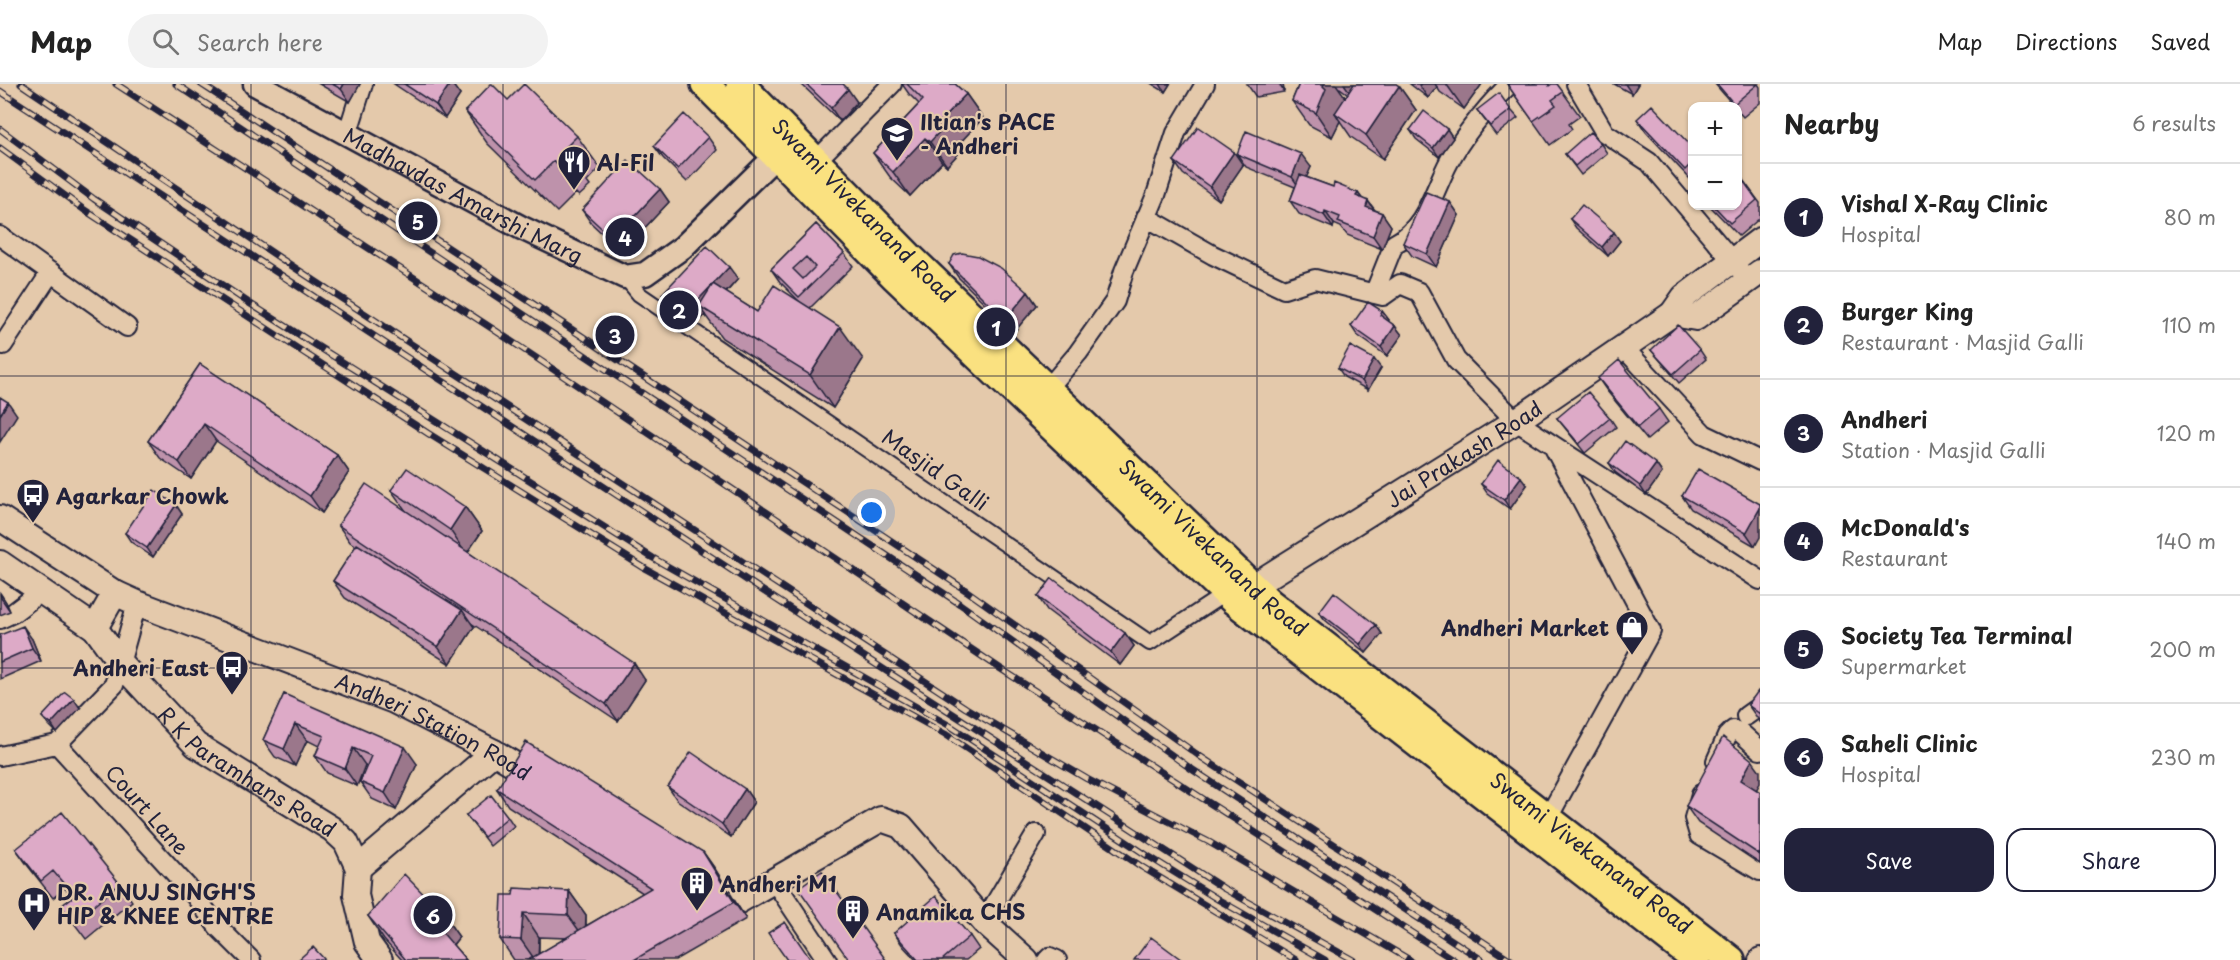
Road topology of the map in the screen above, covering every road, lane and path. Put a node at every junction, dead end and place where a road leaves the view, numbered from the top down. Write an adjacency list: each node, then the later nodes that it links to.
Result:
1 (257, 84): 9 (street, Madhavdas Amarshi Marg)
2 (363, 84): 9 (street)
3 (705, 84): 10 (main road, Swami Vivekanand Road)
4 (740, 84): 10 (main road, Swami Vivekanand Road)
5 (892, 84): 11 (street)
6 (1204, 84): 12 (street)
7 (1576, 84): 15 (street)
8 (1508, 85): 19 (street)
9 (347, 135): 18 (street, Madhavdas Amarshi Marg)
10 (784, 147): 11 (main road, Swami Vivekanand Road); 18 (street)
11 (807, 170): 24 (main road, Swami Vivekanand Road)
12 (1146, 218): 19 (street); 24 (street)
13 (0, 236): 16 (street)
14 (1760, 240): 15 (main road, Jai Prakash Road)
15 (1732, 262): 17 (street); 20 (main road, Jai Prakash Road)
16 (51, 272): 21 (street); 22 (street)
17 (1755, 276): 20 (main road)
18 (625, 277): 34 (street, Masjid Galli)
19 (1374, 294): 25 (street)
20 (1672, 314): 23 (main road, Jai Prakash Road)
21 (127, 327)
22 (3, 345)
23 (1623, 347): 25 (main road, Jai Prakash Road); 27 (street)
24 (1039, 398): 31 (main road, Swami Vivekanand Road); 34 (main road, Swami Vivekanand Road)
25 (1516, 421): 26 (street); 31 (main road, Jai Prakash Road)
26 (1552, 444): 30 (street); 44 (street)
27 (1760, 461)
28 (0, 518): 33 (main road, Andheri Station Road)
29 (0, 562): 32 (main road, R K Paramhans Road)
30 (1760, 580)
31 (1253, 586): 44 (main road, Swami Vivekanand Road)
32 (42, 591): 36 (street); 37 (main road, R K Paramhans Road)
33 (115, 593): 35 (main road, Andheri Station Road); 37 (main road)
34 (1226, 593): 59 (main road, Swami Vivekanand Road)
35 (137, 603): 38 (street); 41 (main road, Andheri Station Road)
36 (0, 619)
37 (94, 628): 38 (main road, R K Paramhans Road)
38 (121, 664): 39 (street); 46 (main road, R K Paramhans Road)
39 (57, 744): 42 (street); 52 (street, Court Lane)
40 (1760, 750): 47 (street)
41 (494, 752): 43 (main road, Andheri Station Road); 46 (main road)
42 (0, 756)
43 (558, 791)
44 (1549, 816): 60 (main road, Swami Vivekanand Road)
45 (1036, 834): 49 (street)
46 (358, 868): 53 (main road, R K Paramhans Road)
47 (1760, 872)
48 (773, 879): 49 (main road); 50 (main road); 51 (street)
49 (984, 922): 56 (main road)
50 (688, 930)
51 (814, 940): 54 (street); 55 (street)
52 (251, 960)
53 (380, 960)
54 (827, 960)
55 (838, 960)
56 (1026, 960)
57 (1047, 960): 58 (street)
58 (1057, 960)
59 (1696, 960)
60 (1731, 960)

